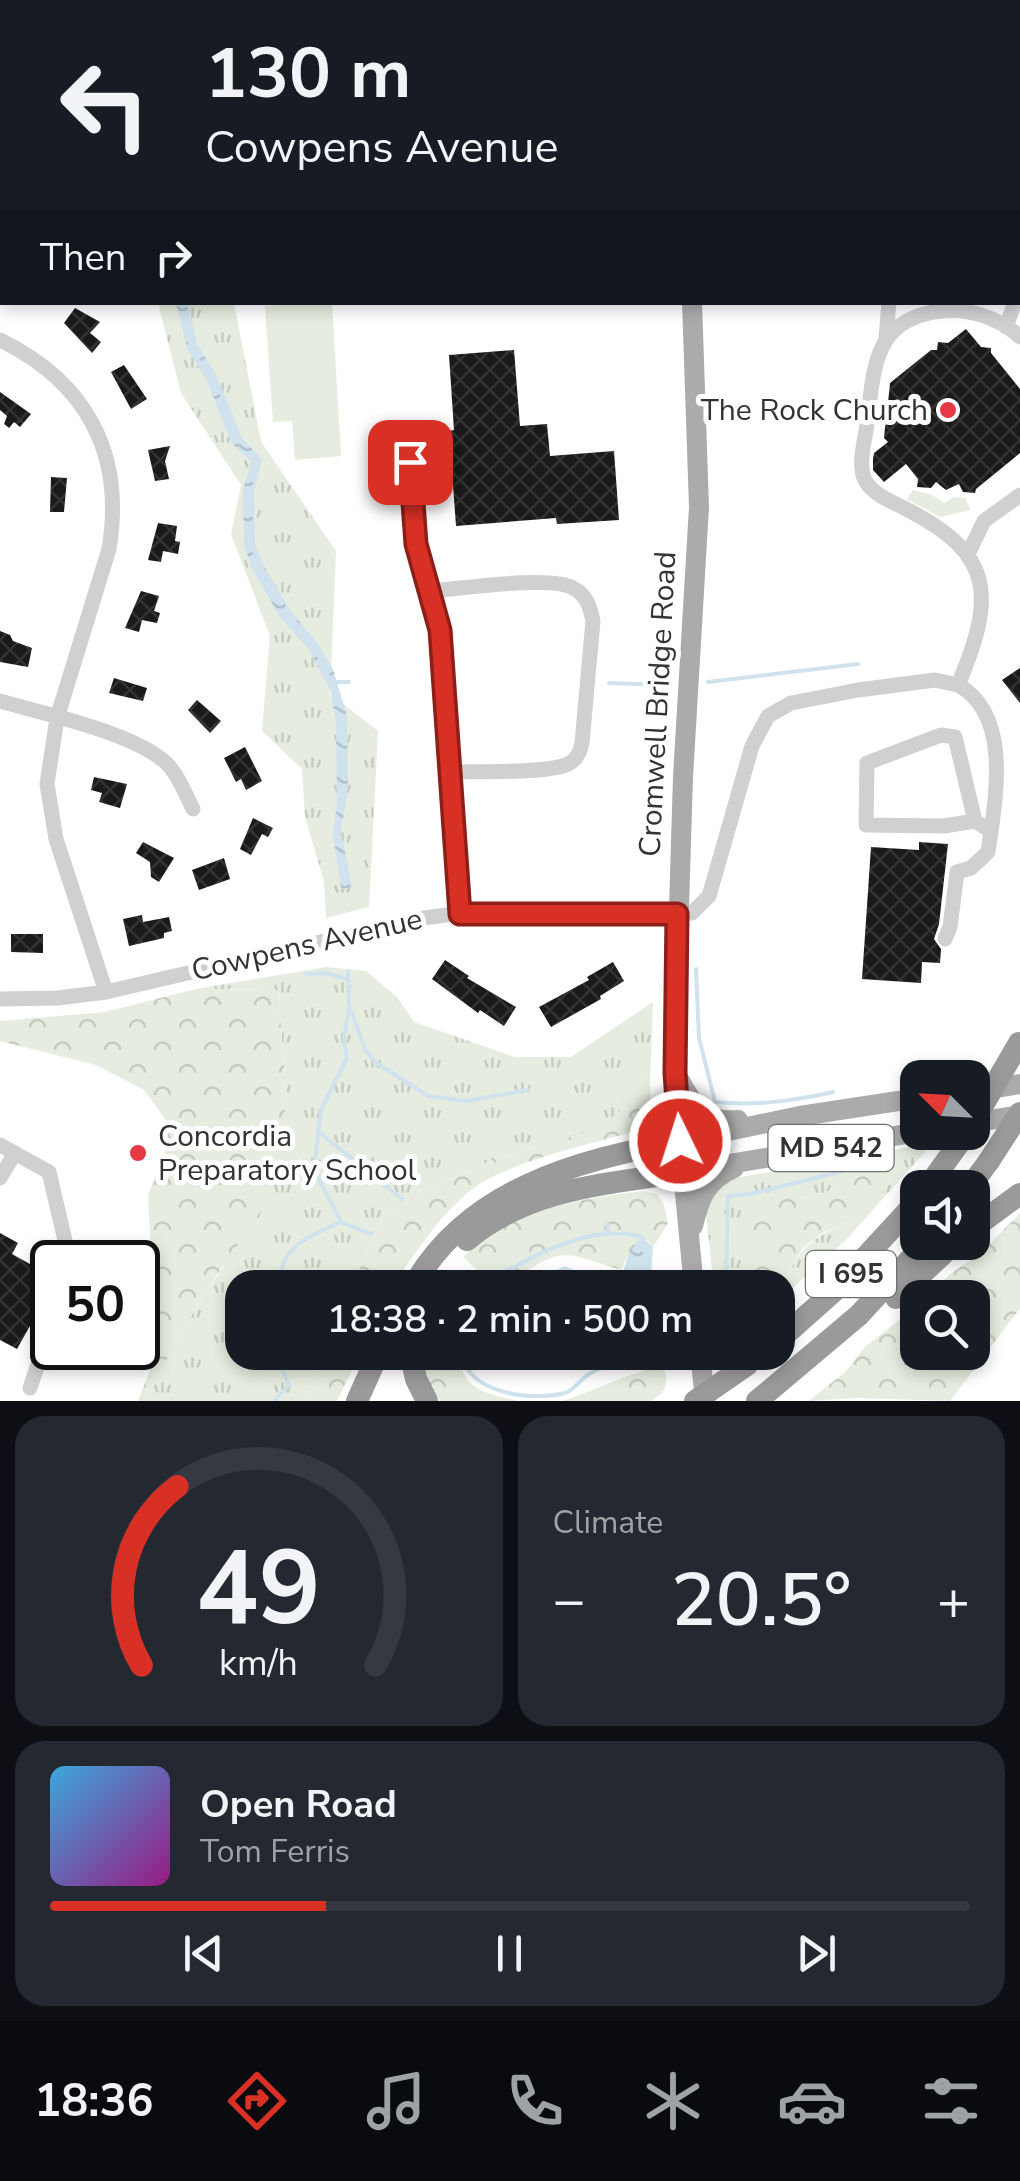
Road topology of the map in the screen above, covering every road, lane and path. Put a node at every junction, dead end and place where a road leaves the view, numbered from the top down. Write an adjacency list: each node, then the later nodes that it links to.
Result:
1 (692, 305): 20 (main road, Cromwell Bridge Road)
2 (889, 305): 6 (street)
3 (1017, 305): 5 (street)
4 (980, 308): 5 (street); 6 (street)
5 (1013, 332)
6 (886, 339): 10 (street)
7 (0, 340): 14 (street)
8 (408, 428): 11 (street)
9 (1020, 496): 10 (street)
10 (968, 554): 12 (street)
11 (429, 590): 15 (street); 15 (street)
12 (958, 685): 18 (street); 20 (street)
13 (0, 700): 14 (street)
14 (57, 718): 16 (street); 22 (street)
15 (452, 772): 19 (street)
16 (192, 809)
17 (975, 822): 17 (street); 18 (street)
18 (991, 831): 21 (street)
19 (460, 914): 20 (street, Cowpens Avenue); 22 (street, Cowpens Avenue)
20 (677, 914): 25 (main road, Cromwell Bridge Road)
21 (945, 939)
22 (106, 992): 23 (street, Cowpens Avenue)
23 (0, 1000)
24 (1019, 1041): 28 (highway, bridge)
25 (675, 1073): 31 (main road); 34 (main road, Cromwell Bridge Road)
26 (1020, 1084): 27 (main road)
27 (990, 1089)
28 (990, 1092)
29 (900, 1101): 31 (main road, MD 542)
30 (1020, 1114): 32 (main road); 37 (highway, bridge)
31 (800, 1116): 34 (main road, MD 542)
32 (990, 1120)
33 (900, 1135): 36 (main road, MD 542)
34 (680, 1141): 38 (main road, Cromwell Bridge Road); 47 (highway)
35 (7, 1149): 39 (street); 43 (street)
36 (745, 1163): 38 (main road, MD 542); 44 (main road)
37 (982, 1170)
38 (682, 1172): 44 (main road, Cromwell Bridge Road); 48 (highway)
39 (0, 1178)
40 (1020, 1194): 41 (highway)
41 (990, 1216)
42 (900, 1220): 50 (highway, I 695)
43 (65, 1240)
44 (690, 1243): 49 (main road, Cromwell Bridge Road)
45 (910, 1260): 56 (highway, I 695)
46 (936, 1260): 56 (highway)
47 (423, 1270)
48 (439, 1270)
49 (692, 1270)
50 (795, 1324)
51 (36, 1370): 57 (street)
52 (371, 1370): 58 (highway)
53 (414, 1370): 59 (highway)
54 (701, 1370): 61 (main road)
55 (739, 1370): 60 (highway, bridge)
56 (780, 1382): 62 (highway, I 695)
57 (30, 1388)
58 (357, 1401)
59 (427, 1401)
60 (695, 1401)
61 (704, 1401)
62 (757, 1401)

